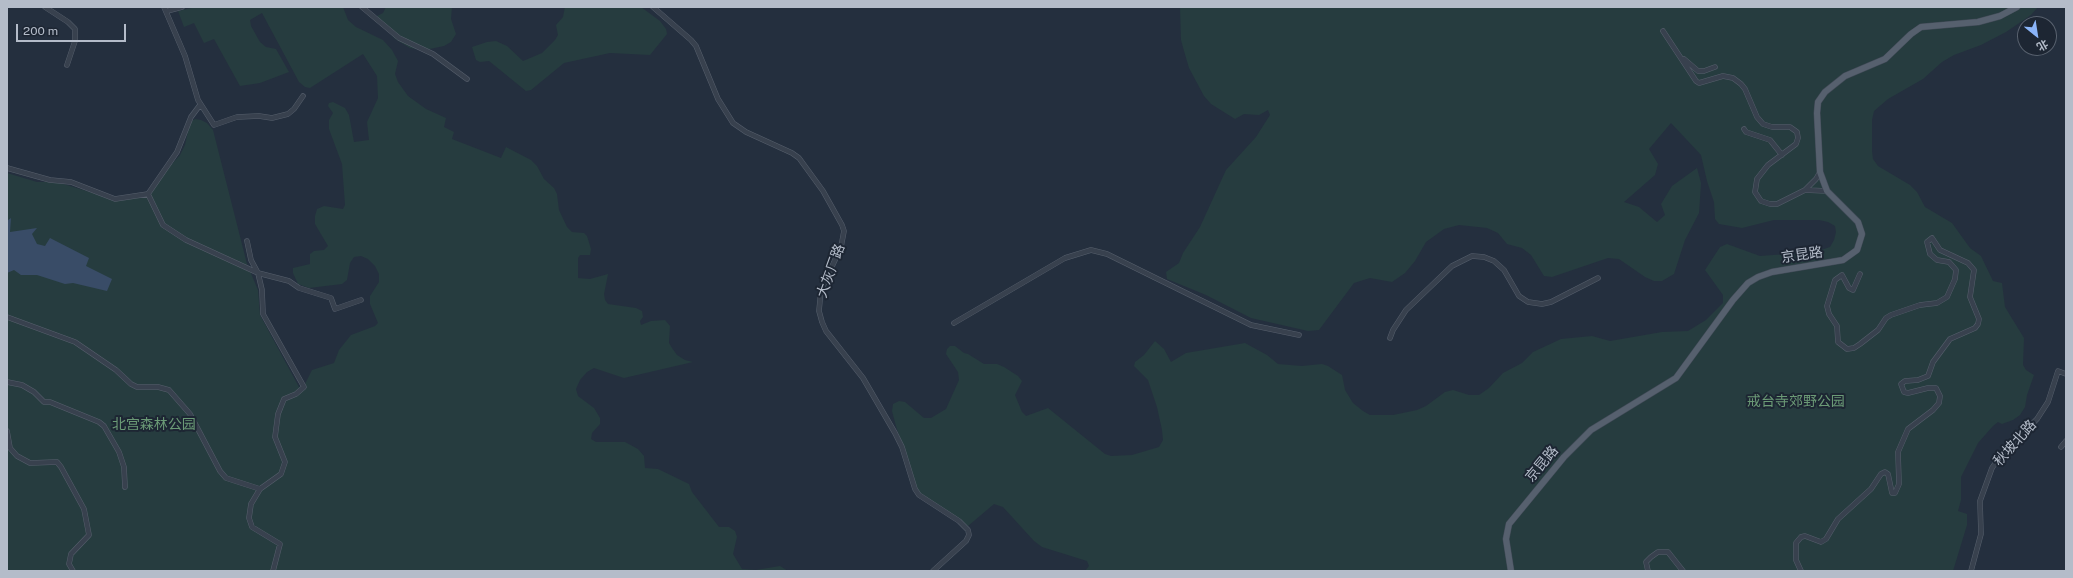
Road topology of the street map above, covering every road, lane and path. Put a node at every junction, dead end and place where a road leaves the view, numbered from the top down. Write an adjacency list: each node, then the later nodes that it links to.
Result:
1 (45, 7): 9 (street)
2 (182, 7): 6 (street)
3 (362, 7): 11 (street)
4 (653, 7): 39 (street, 大灰厂路)
5 (2017, 7): 17 (main road, 京昆路)
6 (166, 9): 13 (street)
7 (1663, 31): 8 (street)
8 (1680, 56): 10 (street); 15 (street)
9 (67, 65)
10 (1715, 67)
11 (467, 79)
12 (303, 96): 13 (street)
13 (200, 104): 20 (street)
14 (1744, 129): 15 (street)
15 (1782, 155): 18 (street)
16 (7, 168): 20 (street)
17 (1820, 172): 18 (street); 19 (main road, 京昆路)
18 (1805, 190): 19 (street)
19 (1827, 191): 40 (main road, 京昆路)
20 (148, 194): 22 (street)
21 (247, 241): 22 (street)
22 (258, 273): 25 (street); 36 (street)
23 (1860, 274): 43 (street)
24 (1598, 278): 29 (street)
25 (361, 300)
26 (7, 317): 36 (street)
27 (954, 323): 28 (street)
28 (1299, 335)
29 (1390, 338)
30 (2066, 374): 44 (street, 秋坡北路)
31 (7, 382): 35 (street)
32 (7, 431): 37 (street)
33 (2066, 441): 34 (street)
34 (2061, 447)
35 (125, 487)
36 (260, 489): 38 (street)
37 (73, 571)
38 (273, 571)
39 (933, 571)
40 (1511, 571)
41 (1648, 571): 42 (street)
42 (1683, 571)
43 (1801, 571)
44 (1971, 571)

